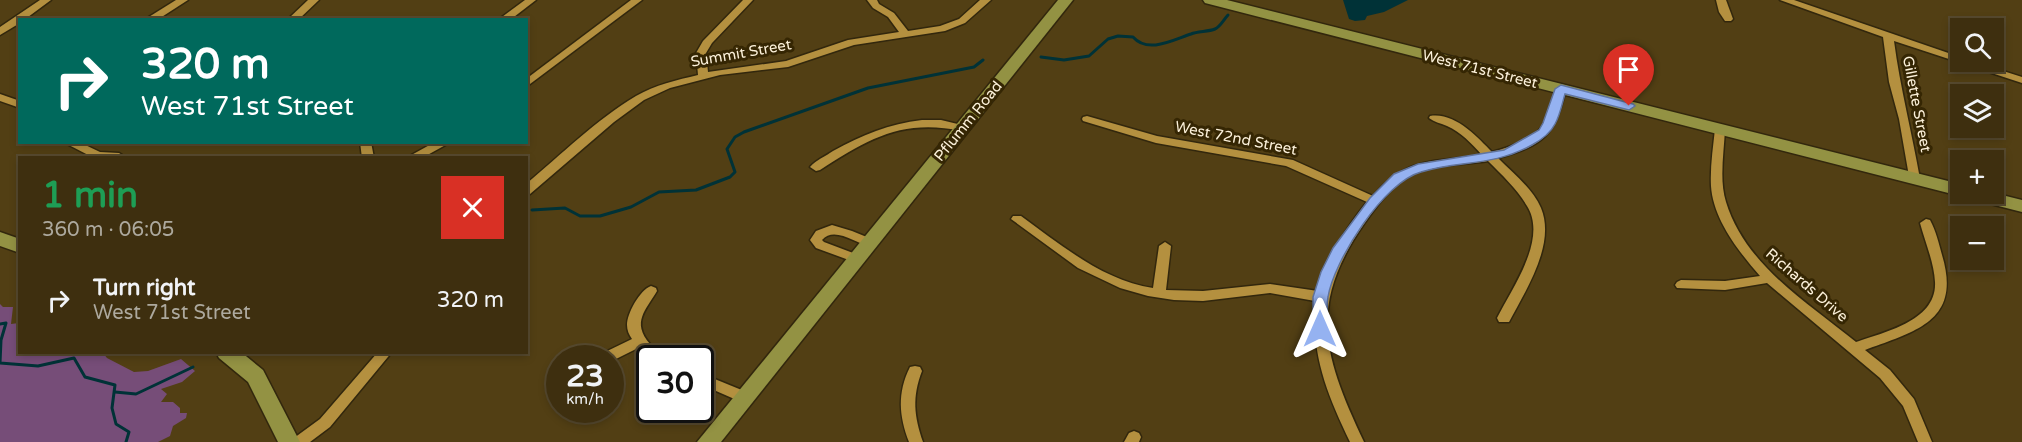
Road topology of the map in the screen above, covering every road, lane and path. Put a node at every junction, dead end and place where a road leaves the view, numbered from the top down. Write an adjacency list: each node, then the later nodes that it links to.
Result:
1 (46, 0): 13 (street)
2 (183, 0): 14 (street)
3 (314, 0): 15 (street)
4 (531, 0): 16 (street)
5 (637, 0): 26 (street)
6 (748, 0): 24 (street)
7 (872, 0): 20 (street)
8 (986, 0): 20 (street, Summit Street)
9 (1066, 0): 32 (main road, Pflumm Road)
10 (1210, 0): 27 (main road, West 71st Street)
11 (1721, 0): 18 (street)
12 (1785, 0): 21 (street)
13 (20, 18)
14 (152, 18)
15 (294, 18)
16 (506, 18)
17 (18, 19): 19 (street)
18 (1728, 19)
19 (0, 32)
20 (905, 34): 24 (street, Summit Street)
21 (1888, 35): 22 (street); 40 (street, Gillette Street)
22 (1950, 57)
23 (1997, 72): 25 (street)
24 (703, 75): 42 (street, Summit Street)
25 (2022, 80)
26 (528, 82)
27 (1561, 89): 33 (main road, West 71st Street); 38 (street)
28 (0, 97): 29 (street)
29 (18, 104)
30 (1434, 118): 38 (street)
31 (1087, 119): 43 (street, West 72nd Street)
32 (962, 128): 39 (street); 49 (main road, Pflumm Road)
33 (1720, 129): 40 (main road, West 71st Street); 53 (street, Richards Drive)
34 (73, 144): 36 (street)
35 (442, 144): 37 (street)
36 (108, 156)
37 (415, 156)
38 (1492, 157): 43 (street); 58 (street)
39 (816, 167)
40 (1914, 178): 41 (main road, West 71st Street)
41 (1950, 187)
42 (528, 189)
43 (1374, 201): 57 (street)
44 (2004, 202): 45 (main road)
45 (2022, 206)
46 (1017, 219): 56 (street)
47 (1926, 223): 61 (street)
48 (0, 238): 50 (main road)
49 (870, 243): 52 (main road, Pflumm Road); 52 (street)
50 (18, 246)
51 (1165, 246): 56 (street)
52 (857, 259): 67 (main road, Pflumm Road)
53 (1769, 278): 54 (street); 61 (street, Richards Drive)
54 (1681, 285)
55 (651, 291): 59 (street)
56 (1159, 294): 57 (street)
57 (1321, 297): 72 (street)
58 (1503, 318)
59 (639, 342): 60 (street); 62 (street)
60 (642, 345)
61 (1854, 348): 73 (street, Richards Drive)
62 (624, 349)
63 (228, 354): 68 (main road)
64 (384, 354): 69 (street)
65 (915, 371): 71 (street)
66 (714, 384): 67 (street)
67 (744, 398): 70 (main road, Pflumm Road)
68 (289, 442)
69 (299, 442)
70 (708, 442)
71 (916, 442)
72 (1357, 442)
73 (1925, 442)

